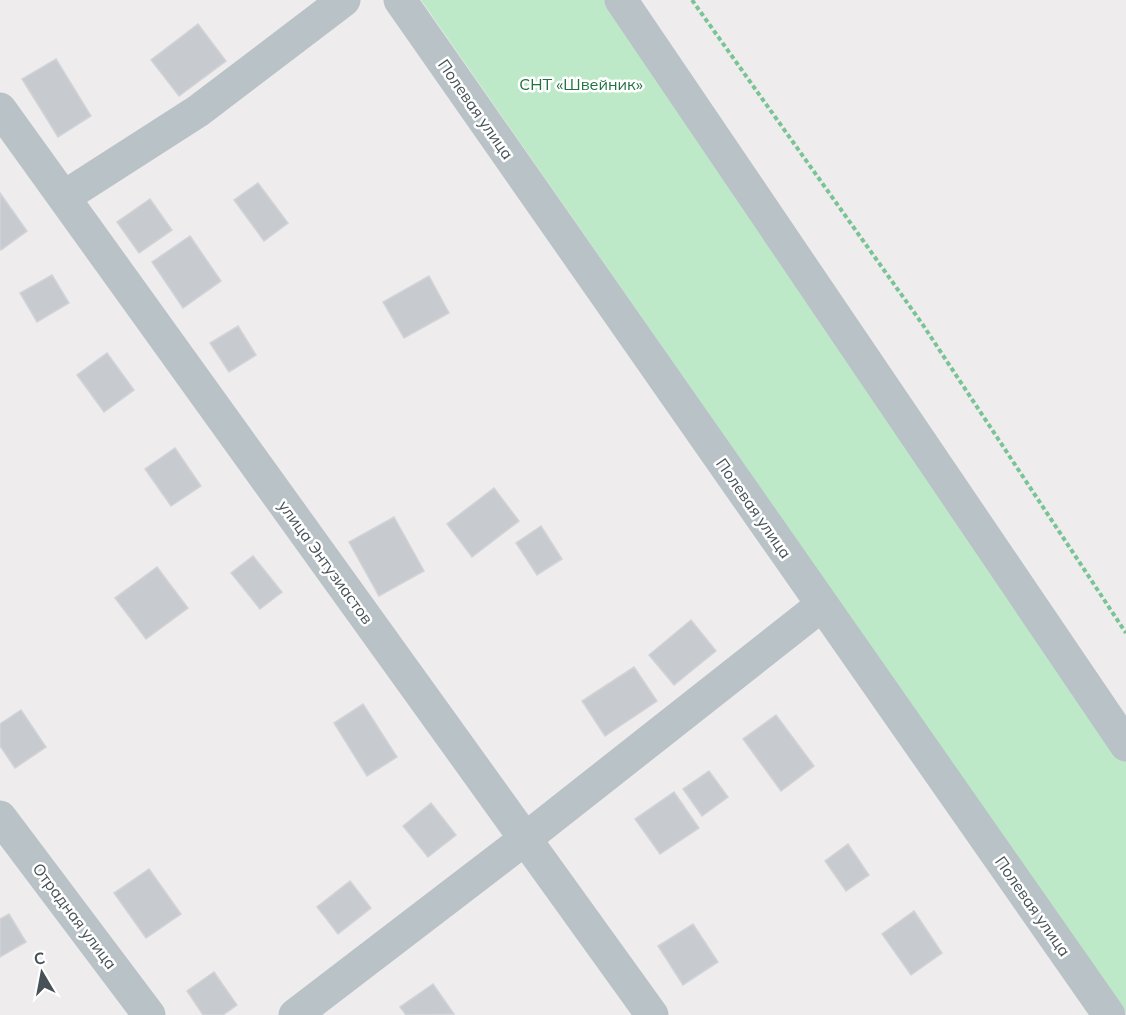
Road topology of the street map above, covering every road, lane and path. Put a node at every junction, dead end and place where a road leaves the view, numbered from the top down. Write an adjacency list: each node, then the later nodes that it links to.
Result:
1 (344, 0): 6 (street)
2 (400, 0): 7 (street, Полевая улица)
3 (621, 0): 9 (street)
4 (692, 0): 8 (path)
5 (0, 109): 6 (street, улица Энтузиастов)
6 (64, 197): 11 (street, улица Энтузиастов)
7 (822, 605): 11 (street); 15 (street, Полевая улица)
8 (1126, 633)
9 (1126, 745)
10 (4, 831): 12 (street, Отрадная улица)
11 (525, 839): 13 (street); 14 (street, улица Энтузиастов)
12 (149, 1015)
13 (294, 1015)
14 (652, 1015)
15 (1109, 1015)

